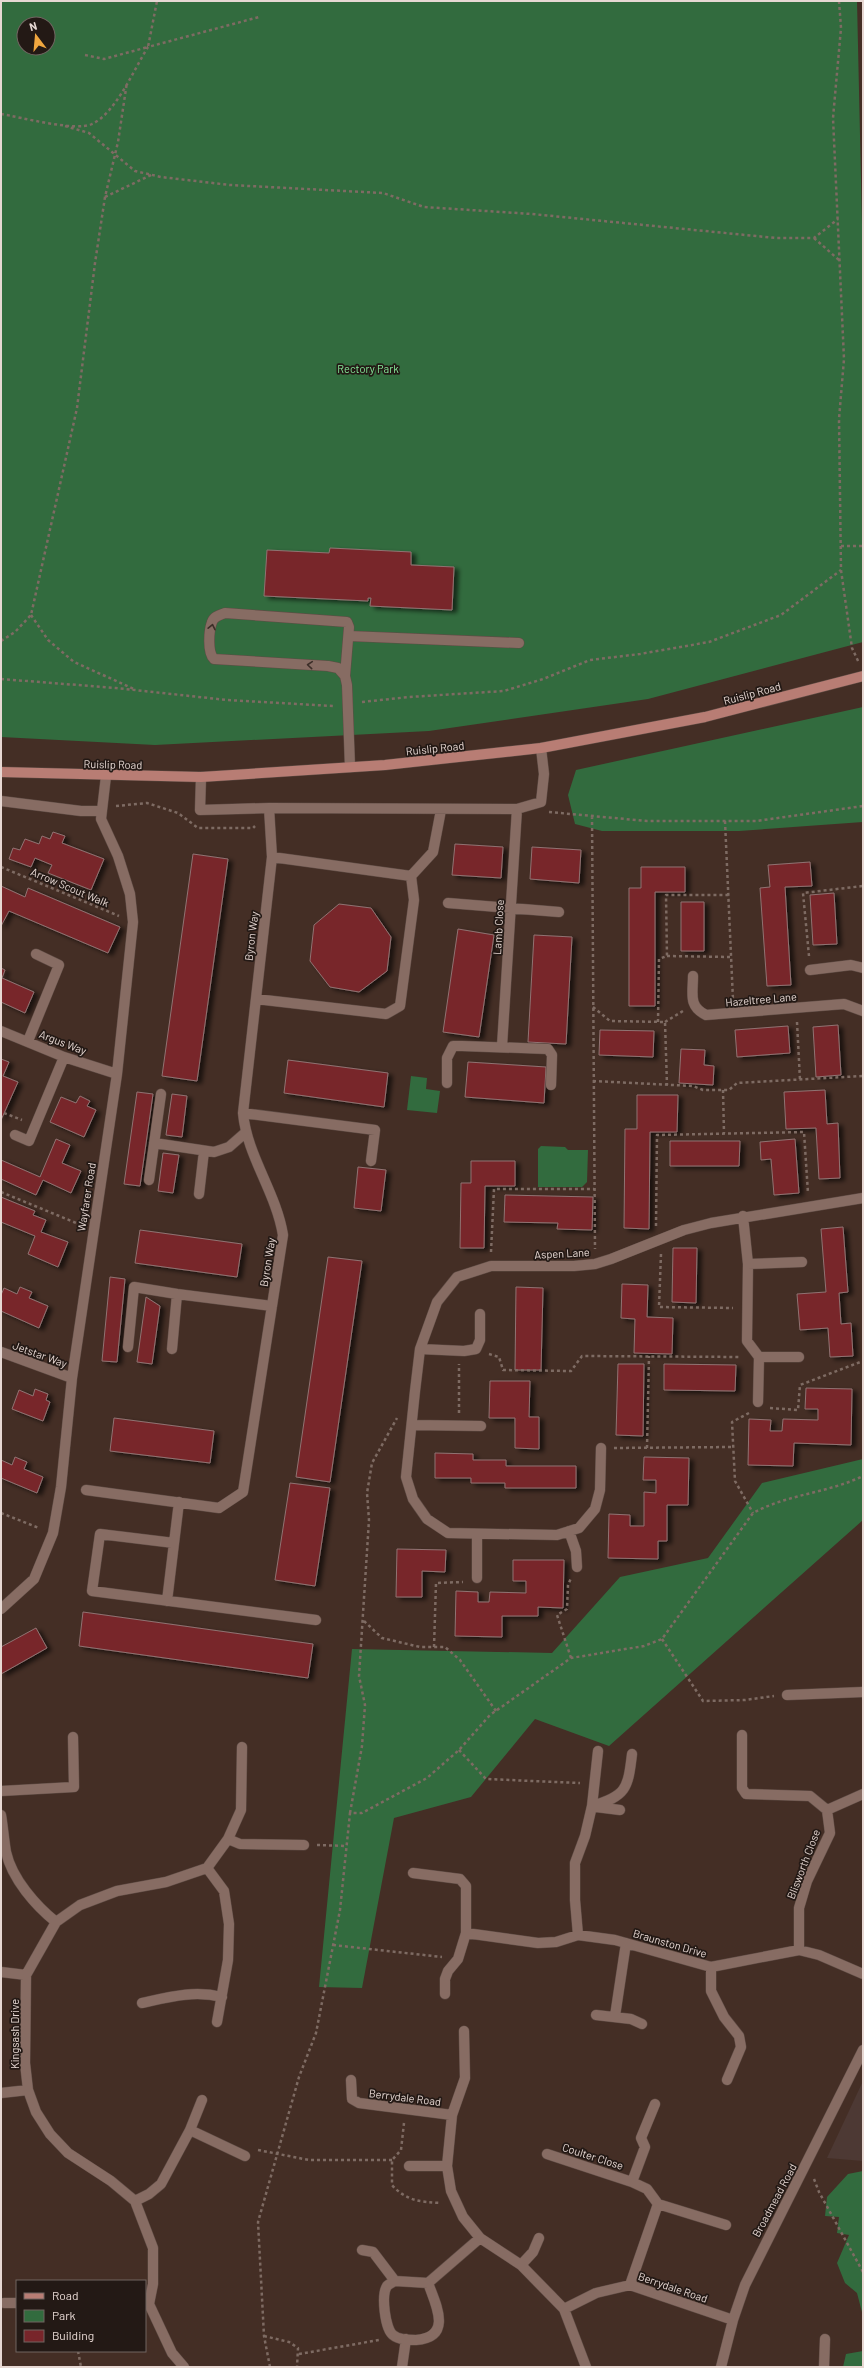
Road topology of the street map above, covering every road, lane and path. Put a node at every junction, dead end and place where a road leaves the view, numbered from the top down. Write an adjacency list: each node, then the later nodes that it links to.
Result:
1 (157, 1): 4 (path)
2 (839, 1): 12 (path)
3 (259, 17): 4 (path)
4 (148, 47): 5 (path); 6 (path)
5 (85, 55)
6 (127, 82): 8 (path); 9 (path)
7 (1, 114): 8 (path)
8 (65, 126): 9 (path)
9 (114, 156): 10 (path); 11 (path)
10 (151, 175): 11 (path); 13 (path)
11 (105, 197): 18 (path)
12 (838, 219): 13 (path); 14 (path)
13 (814, 238): 14 (path)
14 (840, 260): 15 (path)
15 (841, 546): 16 (path); 17 (path)
16 (863, 546)
17 (842, 570): 22 (path); 27 (path)
18 (31, 615): 20 (path); 26 (path)
19 (348, 636): 21 (street); 23 (street); 23 (street, one-way to 19)
20 (1, 641)
21 (519, 643)
22 (859, 664)
23 (345, 676): 27 (street)
24 (863, 676): 28 (main road, Ruislip Road)
25 (1, 679): 26 (path)
26 (136, 690): 27 (path)
27 (347, 704): 29 (street)
28 (541, 748): 29 (main road, Ruislip Road); 36 (street)
29 (350, 767): 32 (main road, Ruislip Road)
30 (1, 772): 31 (main road, Ruislip Road)
31 (106, 776): 32 (main road, Ruislip Road); 38 (street, Wayfarer Road)
32 (201, 778): 35 (street)
33 (1, 802): 38 (street)
34 (863, 806): 41 (path)
35 (269, 808): 37 (street); 42 (street, Byron Way)
36 (517, 809): 37 (street); 48 (street, Lamb Close)
37 (441, 810): 44 (street)
38 (100, 811): 50 (street, Wayfarer Road)
39 (547, 812): 40 (path)
40 (592, 816): 41 (path); 59 (path)
41 (725, 821): 46 (path)
42 (272, 856): 44 (street); 57 (street, Byron Way)
43 (1, 866): 50 (path, Arrow Scout Walk)
44 (411, 876): 57 (street)
45 (863, 886): 55 (path)
46 (729, 895): 52 (path); 53 (path)
47 (448, 903): 48 (street)
48 (511, 907): 49 (street); 67 (street, Lamb Close)
49 (559, 912)
50 (133, 922): 69 (street, Wayfarer Road)
51 (36, 954): 66 (street)
52 (667, 956): 53 (path); 63 (path)
53 (731, 957): 62 (path)
54 (863, 968): 55 (street)
55 (810, 970)
56 (693, 976): 58 (street)
57 (256, 999): 79 (street, Byron Way)
58 (693, 1005): 62 (street, Hazeltree Lane); 64 (path)
59 (593, 1007): 63 (path); 72 (path)
60 (796, 1008): 61 (street, Hazeltree Lane); 62 (street, Hazeltree Lane); 71 (path)
61 (863, 1011)
62 (734, 1013)
63 (658, 1022): 64 (path)
64 (665, 1022): 75 (path)
65 (1, 1031): 66 (street, Argus Way)
66 (28, 1041): 68 (street, Argus Way)
67 (502, 1046): 73 (street); 74 (street)
68 (64, 1057): 69 (street, Argus Way); 80 (street)
69 (117, 1074): 94 (street, Wayfarer Road)
70 (863, 1076): 71 (path)
71 (800, 1080): 76 (path)
72 (593, 1081): 75 (path); 88 (path)
73 (447, 1083)
74 (551, 1085)
75 (667, 1085): 76 (path)
76 (723, 1090): 82 (path)
77 (161, 1094): 84 (street)
78 (4, 1113): 80 (path)
79 (243, 1113): 81 (street, Byron Way); 86 (street)
80 (36, 1126): 83 (street)
81 (245, 1133): 85 (street); 101 (street, Byron Way)
82 (724, 1133): 92 (path); 95 (path)
83 (15, 1136)
84 (154, 1142): 85 (street); 87 (street)
85 (204, 1151): 90 (street)
86 (371, 1161)
87 (148, 1180)
88 (594, 1189): 97 (path); 99 (path)
89 (1, 1192): 94 (path)
90 (199, 1194)
91 (863, 1198): 92 (street, Aspen Lane)
92 (810, 1206): 93 (street, Aspen Lane)
93 (743, 1216): 95 (street, Aspen Lane); 98 (street)
94 (93, 1230): 114 (street, Wayfarer Road)
95 (658, 1240): 97 (street, Aspen Lane); 102 (path)
96 (802, 1262): 98 (street)
97 (595, 1264): 99 (street, Aspen Lane)
98 (748, 1264): 102 (street)
99 (490, 1266): 106 (street, Aspen Lane)
100 (177, 1294): 101 (street); 104 (street); 105 (street)
101 (272, 1306): 127 (street, Byron Way)
102 (747, 1308): 111 (street)
103 (480, 1314): 107 (street)
104 (128, 1347)
105 (172, 1349)
106 (420, 1349): 108 (street); 119 (street, Aspen Lane)
107 (476, 1349): 108 (street); 110 (path)
108 (459, 1351): 120 (path)
109 (1, 1352): 114 (street, Jetstar Way)
110 (649, 1356): 111 (path); 124 (path)
111 (759, 1357): 112 (street); 115 (street)
112 (798, 1357)
113 (863, 1361): 116 (path)
114 (72, 1378): 131 (street, Wayfarer Road)
115 (758, 1402)
116 (769, 1408)
117 (751, 1411): 122 (path)
118 (398, 1416): 139 (path)
119 (413, 1425): 120 (street); 132 (street, Aspen Lane)
120 (459, 1425): 121 (street)
121 (481, 1426)
122 (732, 1447): 124 (path); 129 (path)
123 (601, 1448): 124 (path); 130 (street, Aspen Lane)
124 (647, 1448)
125 (863, 1476): 129 (path)
126 (86, 1490): 127 (street, Byron Way)
127 (180, 1502): 133 (street)
128 (1, 1513): 131 (path)
129 (753, 1513): 140 (path)
130 (569, 1531): 132 (street, Aspen Lane); 134 (street)
131 (52, 1534): 137 (street, Wayfarer Road)
132 (477, 1534): 135 (street)
133 (174, 1543): 136 (street); 136 (street)
134 (577, 1567): 142 (path)
135 (477, 1578): 141 (path)
136 (167, 1601): 138 (street)
137 (1, 1608)
138 (316, 1620)
139 (364, 1620): 141 (path); 158 (path)
140 (662, 1640): 142 (path); 144 (path)
141 (434, 1647): 145 (path)
142 (571, 1658): 145 (path)
143 (863, 1692): 144 (street)
144 (787, 1695)
145 (496, 1711): 149 (path)
146 (742, 1735): 157 (street)
147 (73, 1737): 153 (street)
148 (242, 1747): 160 (street)
149 (459, 1750): 152 (path); 158 (path)
150 (598, 1751): 152 (street)
151 (632, 1754): 155 (street)
152 (595, 1784): 155 (street)
153 (1, 1791)
154 (863, 1794): 157 (street)
155 (592, 1806): 156 (street); 167 (street)
156 (620, 1810)
157 (827, 1810): 170 (street, Blisworth Close)
158 (350, 1813): 162 (path)
159 (1, 1815): 165 (street)
160 (228, 1839): 161 (street); 163 (street)
161 (304, 1844): 162 (path)
162 (346, 1846): 169 (path)
163 (207, 1868): 165 (street, Kingsash Drive); 177 (street)
164 (414, 1873): 166 (street)
165 (56, 1922): 175 (street, Kingsash Drive)
166 (466, 1933): 167 (street, Braunston Drive); 171 (street)
167 (578, 1935): 168 (street, Braunston Drive)
168 (626, 1943): 172 (street, Braunston Drive); 180 (street)
169 (333, 1945): 171 (path); 194 (path)
170 (799, 1950): 172 (street, Braunston Drive); 174 (street, Braunston Drive)
171 (458, 1959): 176 (street)
172 (711, 1967): 186 (street)
173 (1, 1972): 175 (street)
174 (863, 1974)
175 (26, 1975): 187 (street, Kingsash Drive)
176 (444, 1994)
177 (222, 1997): 178 (street); 181 (street)
178 (142, 2003)
179 (596, 2015): 180 (street)
180 (615, 2016): 182 (street)
181 (217, 2022)
182 (642, 2024)
183 (464, 2031): 191 (street, Berrydale Road)
184 (863, 2050): 197 (street, Broadmead Road)
185 (351, 2080): 191 (street, Berrydale Road)
186 (727, 2080)
187 (28, 2090): 188 (street); 201 (street, Kingsash Drive)
188 (1, 2093)
189 (202, 2100): 192 (street)
190 (655, 2104): 200 (street, Coulter Close)
191 (452, 2115): 199 (street, Berrydale Road)
192 (190, 2130): 195 (street); 201 (street)
193 (547, 2154): 200 (street, Coulter Close)
194 (276, 2155): 195 (path); 196 (path); 218 (path)
195 (245, 2156)
196 (392, 2160)
197 (808, 2161): 208 (path); 216 (street, Broadmead Road)
198 (409, 2166): 199 (street)
199 (447, 2166): 204 (street, Berrydale Road)
200 (632, 2182): 202 (street, Coulter Close)
201 (135, 2201): 214 (street, Kingsash Drive)
202 (658, 2204): 203 (street); 211 (street)
203 (726, 2225)
204 (480, 2238): 207 (street, Berrydale Road); 210 (street)
205 (539, 2238): 207 (street)
206 (362, 2250): 209 (street)
207 (522, 2265): 215 (street, Berrydale Road)
208 (863, 2272)
209 (395, 2281): 210 (street); 217 (street)
210 (428, 2283): 219 (street)
211 (630, 2285): 215 (street, Berrydale Road); 216 (street, Berrydale Road)
212 (4, 2303): 213 (street)
213 (16, 2303)
214 (147, 2304): 224 (street, Kingsash Drive)
215 (564, 2309): 228 (street)
216 (733, 2320): 229 (street, Broadmead Road)
217 (389, 2331): 219 (street); 222 (path)
218 (264, 2336): 222 (path); 225 (path)
219 (406, 2339): 227 (street)
220 (825, 2339): 230 (street)
221 (78, 2352): 223 (path)
222 (299, 2354): 226 (path)
223 (81, 2367)
224 (184, 2367)
225 (270, 2367)
226 (297, 2367)
227 (402, 2367)
228 (586, 2367)
229 (721, 2367)
230 (824, 2367)

